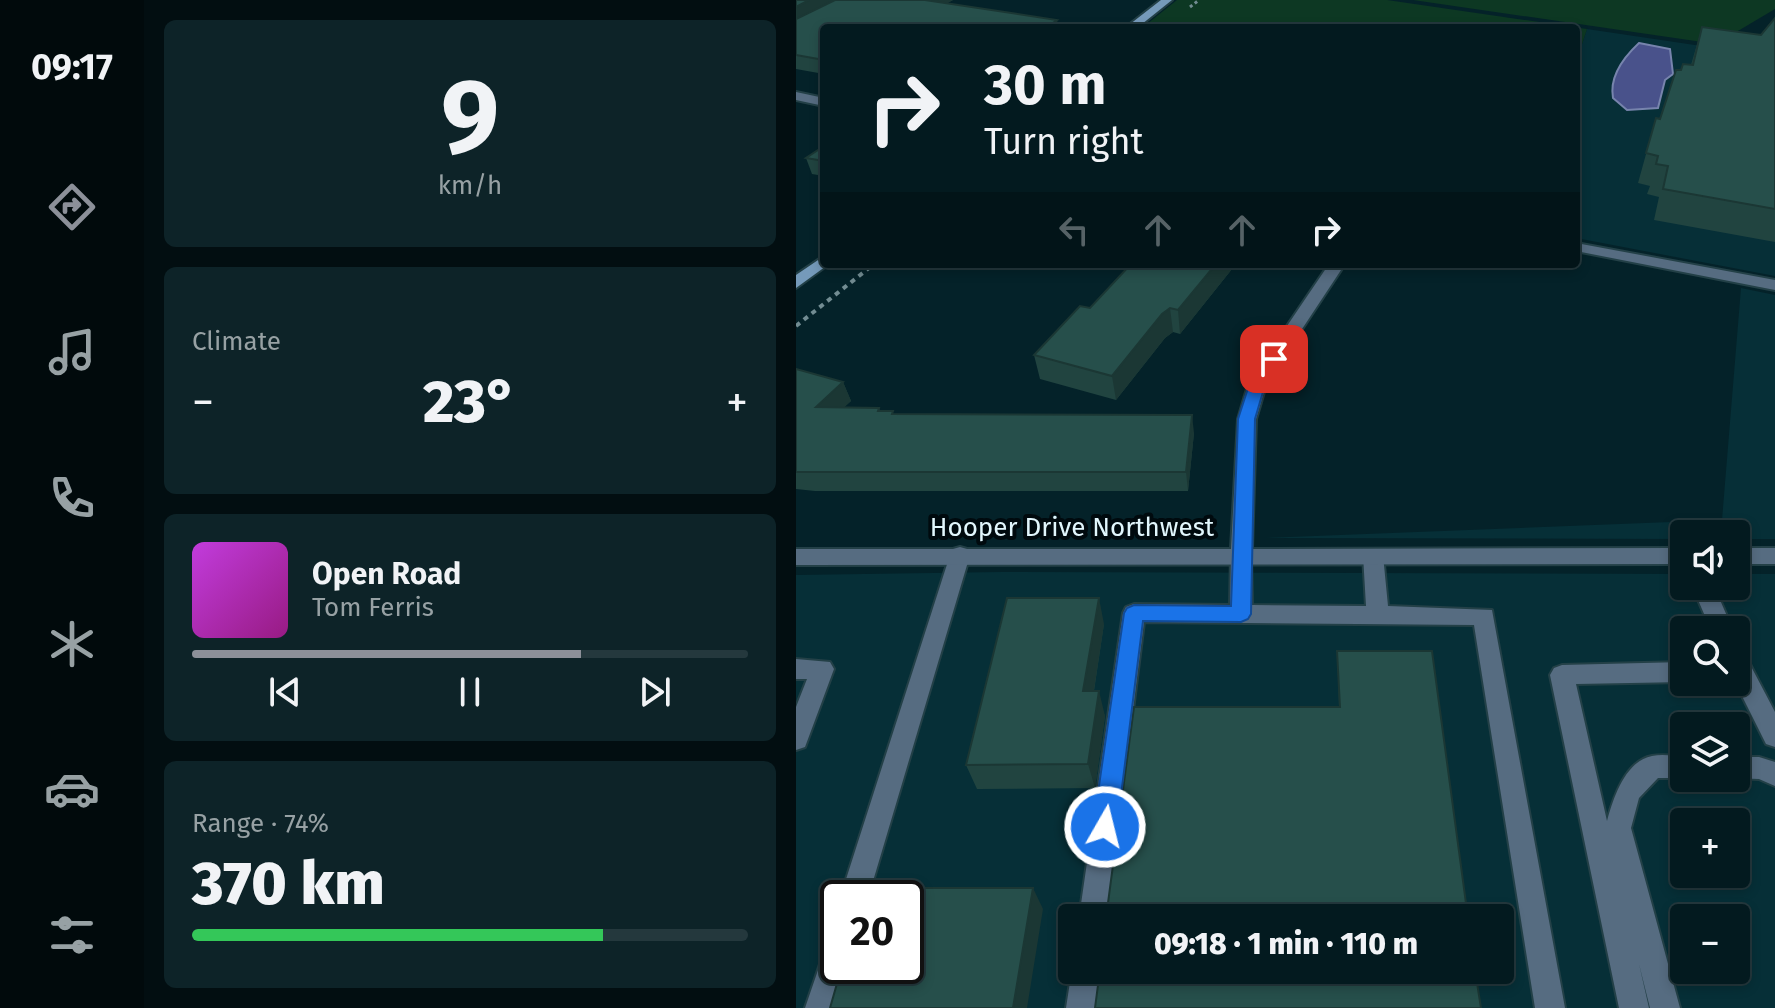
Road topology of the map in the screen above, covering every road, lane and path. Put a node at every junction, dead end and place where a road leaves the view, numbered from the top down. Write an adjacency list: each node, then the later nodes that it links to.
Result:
1 (1167, 0): 2 (street)
2 (1135, 24)
3 (796, 96): 4 (street)
4 (820, 101)
5 (1580, 248): 10 (street)
6 (820, 264): 9 (street)
7 (869, 268): 11 (path)
8 (1334, 268): 13 (street)
9 (796, 283)
10 (1775, 285)
11 (796, 326)
12 (960, 555): 13 (street, Hooper Drive Northwest); 18 (street, Hooper Drive Northwest); 29 (street)
13 (1241, 555): 14 (street, Hooper Drive Northwest); 19 (street)
14 (1373, 555): 15 (street, Hooper Drive Northwest); 20 (street)
15 (1670, 556)
16 (1750, 556): 17 (street)
17 (1775, 556)
18 (796, 557)
19 (1241, 614): 20 (street); 30 (street)
20 (1378, 615): 35 (street)
21 (796, 669): 25 (street)
22 (1670, 672): 36 (street)
23 (1750, 689): 24 (street)
24 (1775, 736)
25 (796, 739)
26 (1670, 767): 37 (street)
27 (1750, 768): 28 (street)
28 (1775, 774)
29 (860, 880)
30 (1095, 904)
31 (828, 984): 33 (street)
32 (1084, 984): 34 (street)
33 (820, 1008)
34 (1081, 1008)
35 (1550, 1008)
36 (1634, 1008)
37 (1665, 1008)

